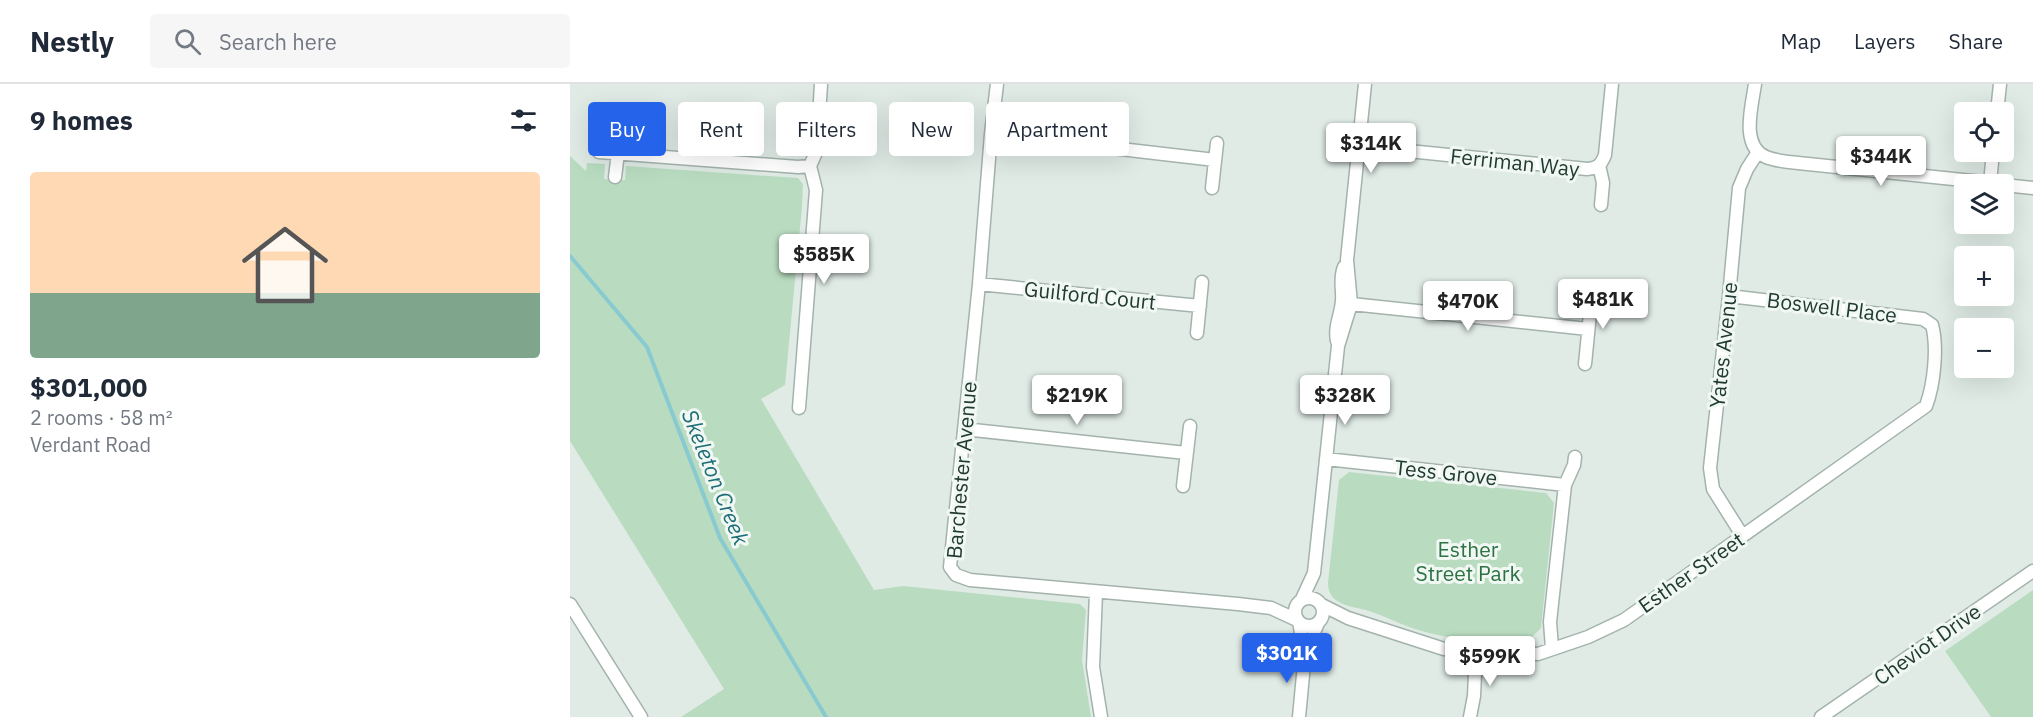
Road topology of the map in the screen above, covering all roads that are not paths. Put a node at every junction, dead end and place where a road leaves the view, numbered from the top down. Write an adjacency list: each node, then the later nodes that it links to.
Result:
1 (821, 84): 18 (street)
2 (997, 84): 7 (street, Barchester Avenue)
3 (1365, 84): 10 (street)
4 (1612, 84): 17 (street, Ferriman Way)
5 (1755, 84): 12 (street)
6 (2000, 84): 8 (street)
7 (995, 102)
8 (1998, 102)
9 (1217, 143): 16 (street)
10 (1359, 146): 17 (street, Ferriman Way); 29 (street)
11 (1129, 150): 16 (street)
12 (1758, 152): 20 (street); 28 (street, Yates Avenue)
13 (618, 156): 19 (street)
14 (662, 156): 18 (street)
15 (989, 156): 26 (street, Barchester Avenue)
16 (1215, 160): 22 (street)
17 (1599, 165): 24 (street, Ferriman Way)
18 (810, 166): 35 (street)
19 (615, 177)
20 (1954, 180)
21 (2014, 186): 23 (street)
22 (1212, 188)
23 (2033, 188)
24 (1601, 205)
25 (1202, 282): 30 (street)
26 (979, 284): 30 (street, Guilford Court); 37 (street, Barchester Avenue)
27 (1592, 294): 32 (street)
28 (1730, 296): 31 (street, Boswell Place); 43 (street, Yates Avenue)
29 (1347, 304): 32 (street); 40 (street)
30 (1200, 306): 33 (street)
31 (1932, 325): 43 (street, Esther Street)
32 (1588, 329): 34 (street)
33 (1197, 333)
34 (1585, 364)
35 (799, 408)
36 (1190, 426): 38 (street)
37 (964, 429): 38 (street); 46 (street, Barchester Avenue)
38 (1186, 453): 42 (street)
39 (1575, 457): 41 (street)
40 (1326, 459): 41 (street, Tess Grove); 45 (street)
41 (1565, 485): 54 (street)
42 (1183, 486)
43 (1742, 536): 54 (street, Esther Street)
44 (2033, 571): 61 (street, Cheviot Drive)
45 (1314, 573): 47 (street); 48 (street)
46 (1096, 592): 50 (street, Barchester Avenue); 58 (street)
47 (1301, 600): 48 (street); 50 (street, Barchester Avenue); 52 (street)
48 (1321, 604): 51 (street, Esther Street); 53 (street)
49 (571, 607): 57 (street)
50 (1271, 608): 52 (street, Barchester Avenue)
51 (1348, 618): 53 (street, Esther Street); 55 (street, Esther Street)
52 (1298, 621): 53 (street); 56 (street)
53 (1319, 622): 56 (street)
54 (1552, 648): 55 (street, Esther Street)
55 (1476, 652): 60 (street)
56 (1305, 654): 59 (street)
57 (641, 717)
58 (1101, 717)
59 (1299, 717)
60 (1470, 717)
61 (1821, 717)

